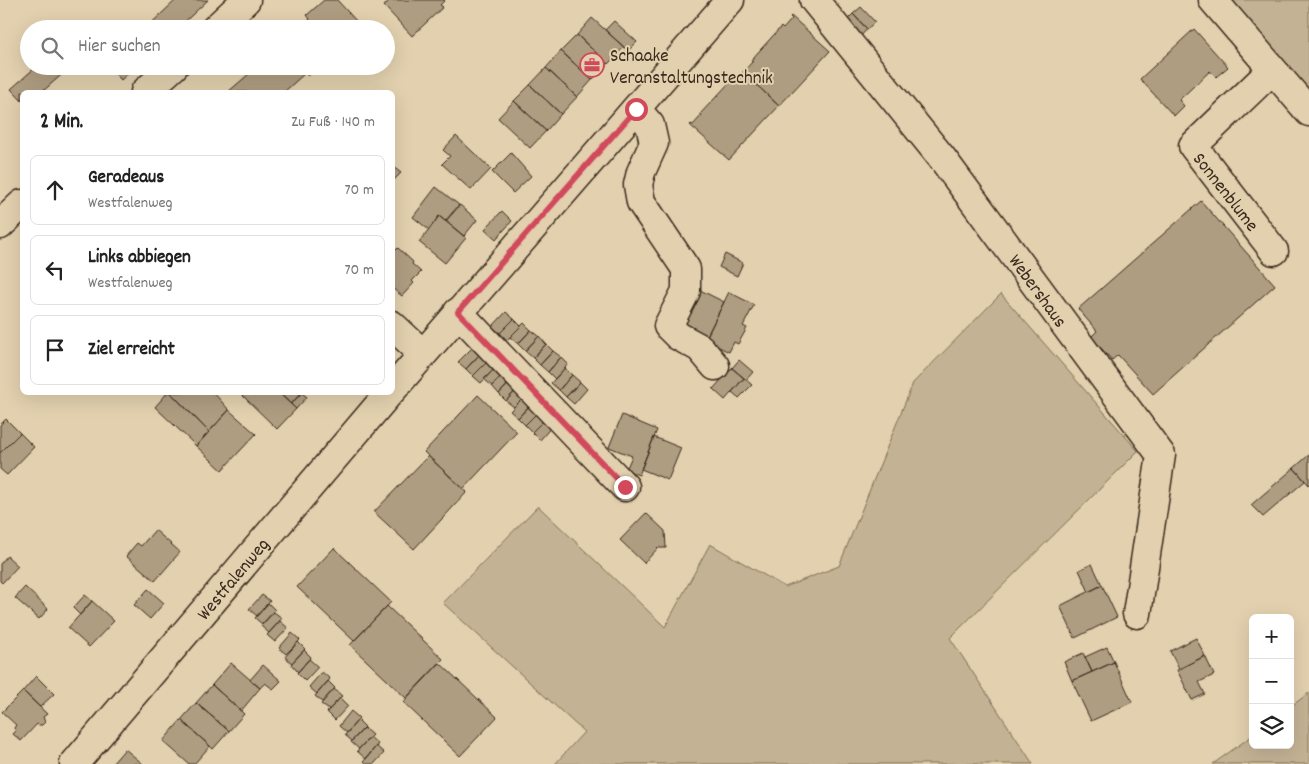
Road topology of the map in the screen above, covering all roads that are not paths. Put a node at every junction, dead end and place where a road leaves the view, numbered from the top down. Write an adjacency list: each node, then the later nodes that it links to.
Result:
1 (246, 0): 5 (street)
2 (730, 0): 9 (street, Westfalenweg)
3 (814, 0): 21 (street, Webershaus)
4 (1213, 0): 6 (street)
5 (225, 20)
6 (1272, 70): 10 (street); 13 (street, Sonnenblume)
7 (164, 75): 8 (street)
8 (147, 90)
9 (636, 109): 14 (street, Westfalenweg); 17 (street)
10 (1309, 112)
11 (20, 206): 12 (street)
12 (0, 224)
13 (1274, 251)
14 (458, 312): 16 (street, Westfalenweg); 20 (street)
15 (395, 329): 16 (street)
16 (423, 354): 18 (street, Westfalenweg)
17 (715, 366)
18 (395, 386)
19 (388, 395): 22 (street, Westfalenweg)
20 (625, 487)
21 (1137, 614)
22 (74, 764)

